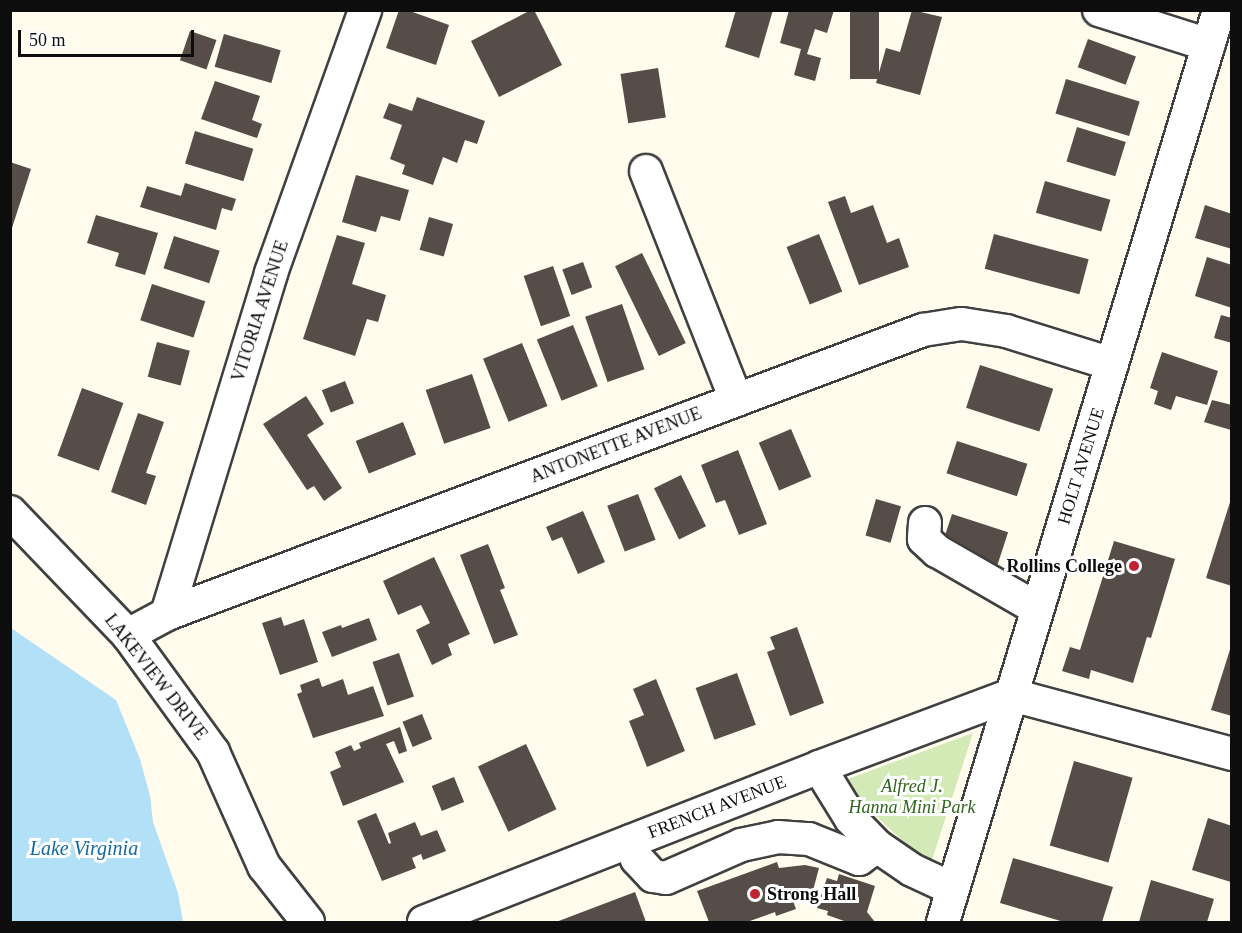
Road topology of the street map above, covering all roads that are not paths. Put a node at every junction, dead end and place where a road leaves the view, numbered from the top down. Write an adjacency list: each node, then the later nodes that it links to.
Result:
1 (365, 10): 11 (street, VITORIA AVENUE)
2 (1099, 10): 4 (street)
3 (1220, 10): 4 (street, HOLT AVENUE)
4 (1209, 45): 6 (street, HOLT AVENUE)
5 (646, 171): 7 (street)
6 (1112, 364): 7 (street, ANTONETTE AVENUE); 10 (street, HOLT AVENUE)
7 (736, 400): 11 (street, ANTONETTE AVENUE)
8 (10, 512): 12 (street, LAKEVIEW DRIVE)
9 (925, 523): 10 (street)
10 (1038, 609): 13 (street, HOLT AVENUE)
11 (167, 614): 12 (street, ANTONETTE AVENUE)
12 (128, 635): 20 (street, LAKEVIEW DRIVE)
13 (1012, 695): 14 (street); 15 (street, FRENCH AVENUE); 18 (street, HOLT AVENUE)
14 (1232, 754)
15 (819, 767): 16 (street, FRENCH AVENUE); 17 (street)
16 (631, 841): 17 (street); 19 (street, FRENCH AVENUE)
17 (876, 846): 18 (street)
18 (953, 889): 22 (street, HOLT AVENUE)
19 (484, 912): 21 (street, FRENCH AVENUE)
20 (308, 922)
21 (424, 922)
22 (943, 922)

